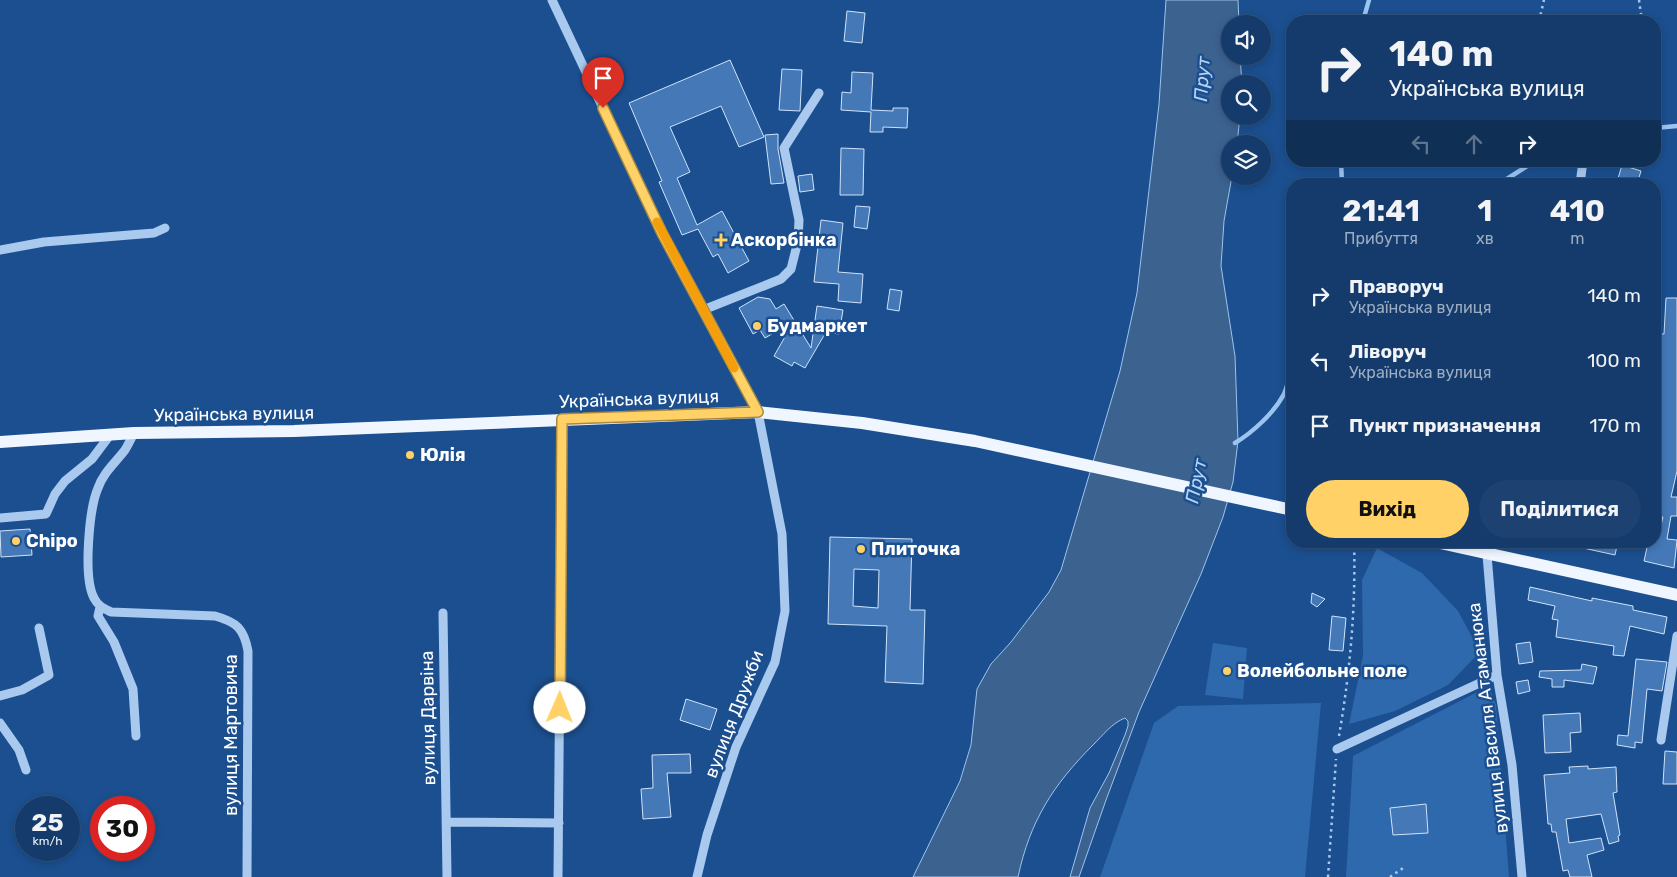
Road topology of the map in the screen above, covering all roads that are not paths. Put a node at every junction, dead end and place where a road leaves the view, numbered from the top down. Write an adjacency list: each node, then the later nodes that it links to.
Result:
1 (552, 0): 5 (street, Українська вулиця)
2 (820, 93): 5 (street)
3 (165, 228): 4 (street)
4 (0, 250)
5 (703, 310): 6 (street, Українська вулиця)
6 (758, 412): 7 (main road, Українська вулиця); 11 (main road); 32 (street, вулиця Дружби)
7 (562, 419): 8 (main road, Українська вулиця); 28 (street)
8 (134, 433): 9 (main road, Українська вулиця); 16 (street)
9 (110, 435): 10 (main road, Українська вулиця); 12 (street)
10 (0, 442)
11 (1286, 509)
12 (0, 518)
13 (1469, 548): 14 (main road)
14 (1487, 555): 15 (main road); 20 (street, вулиця Василя Атаманюка)
15 (1677, 595)
16 (100, 606): 23 (street); 29 (street, вулиця Мартовича)
17 (442, 613): 27 (street, вулиця Дарвіна)
18 (39, 628): 21 (street)
19 (1677, 636): 24 (street)
20 (1497, 675): 25 (street); 33 (street, вулиця Василя Атаманюка)
21 (0, 696)
22 (0, 723): 26 (street)
23 (136, 736)
24 (1661, 740)
25 (1337, 749)
26 (26, 770)
27 (446, 822): 28 (street); 30 (street, вулиця Дарвіна)
28 (559, 824): 31 (street)
29 (247, 877)
30 (447, 877)
31 (558, 877)
32 (697, 877)
33 (1522, 877)

